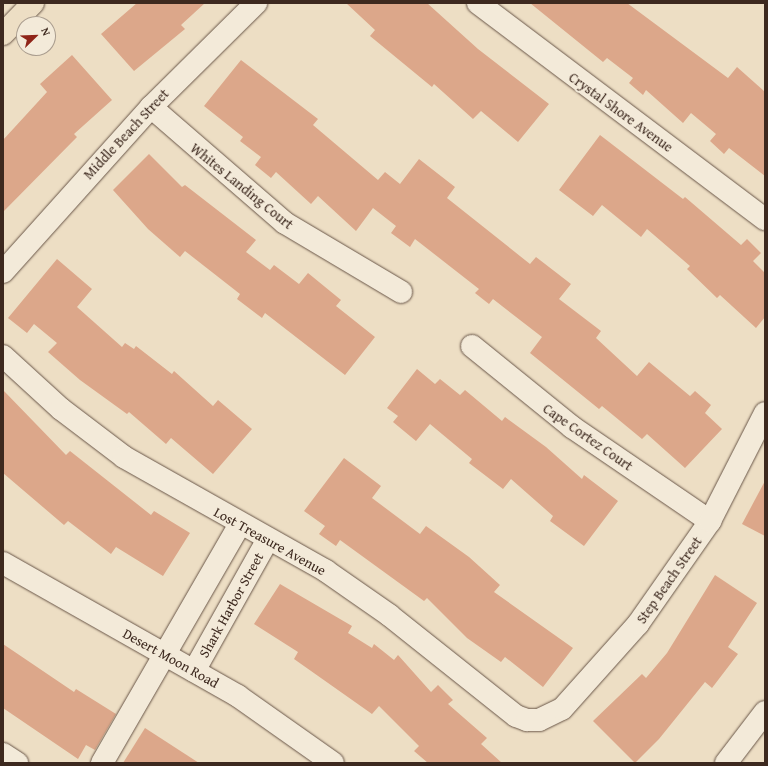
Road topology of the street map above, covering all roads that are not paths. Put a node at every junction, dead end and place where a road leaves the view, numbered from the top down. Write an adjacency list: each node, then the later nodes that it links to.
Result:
1 (33, 3): 4 (main road)
2 (256, 3): 5 (street, Middle Beach Street)
3 (478, 3): 6 (street, Crystal Shore Avenue)
4 (3, 34)
5 (151, 107): 7 (street, Middle Beach Street); 8 (street, Whites Landing Court)
6 (765, 219)
7 (3, 272)
8 (401, 292)
9 (472, 346): 12 (street, Cape Cortez Court)
10 (3, 356): 13 (street, Lost Treasure Avenue)
11 (765, 413): 12 (street, Step Beach Street)
12 (710, 521): 21 (street, Step Beach Street)
13 (240, 524): 14 (street, Lost Treasure Avenue); 16 (street)
14 (268, 539): 17 (street, Shark Harbor Street); 21 (street, Lost Treasure Avenue)
15 (3, 563): 18 (street, Desert Moon Road)
16 (209, 579): 17 (street); 18 (street)
17 (237, 594): 19 (street, Shark Harbor Street)
18 (167, 655): 19 (street, Desert Moon Road); 24 (street)
19 (194, 671): 25 (street, Desert Moon Road)
20 (765, 712): 26 (street)
21 (539, 720)
22 (3, 754): 23 (street)
23 (17, 763)
24 (102, 763)
25 (333, 763)
26 (726, 763)

